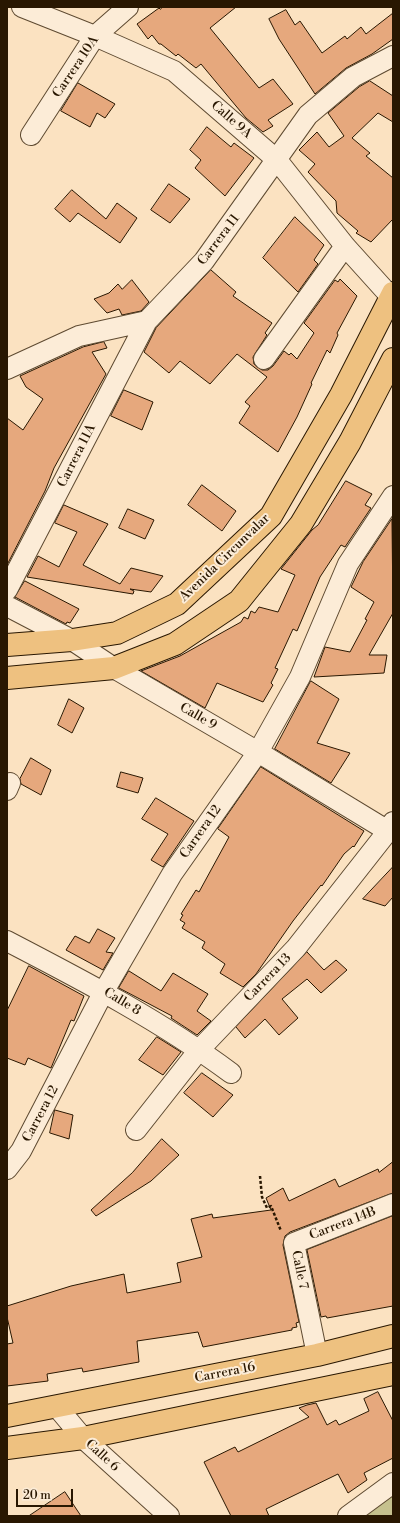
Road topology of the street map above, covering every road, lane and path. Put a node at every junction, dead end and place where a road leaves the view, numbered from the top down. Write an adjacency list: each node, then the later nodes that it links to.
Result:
1 (22, 7): 3 (street, Calle 9A)
2 (128, 7): 3 (street, Carrera 10A)
3 (95, 36): 5 (street, Carrera 10A); 6 (street, Calle 9A)
4 (393, 56): 6 (street, Carrera 11)
5 (31, 135)
6 (277, 160): 7 (street, Calle 9A); 9 (street, Carrera 11)
7 (345, 246): 8 (street, Calle 9A); 10 (street)
8 (392, 295): 16 (main road, Avenida Circunvalar)
9 (147, 321): 12 (street); 14 (street, Carrera 11A)
10 (264, 359)
11 (393, 359): 18 (main road)
12 (7, 369)
13 (393, 496): 20 (street, Carrera 12)
14 (7, 590)
15 (7, 606): 16 (street, Calle 9)
16 (72, 640): 17 (main road, Avenida Circunvalar); 18 (street, Calle 9)
17 (7, 645)
18 (114, 668): 19 (main road); 20 (street, Calle 9)
19 (7, 678)
20 (258, 752): 21 (street, Calle 9); 23 (street, Carrera 12)
21 (390, 826): 24 (street, Carrera 13)
22 (7, 941): 23 (street, Calle 8)
23 (104, 991): 24 (street, Calle 8); 27 (street, Carrera 12)
24 (199, 1050): 25 (street, Calle 8); 26 (street, Carrera 13)
25 (231, 1073)
26 (136, 1130)
27 (7, 1169)
28 (260, 1176): 30 (path, Calle 7)
29 (393, 1204): 30 (street, Carrera 14B)
30 (294, 1243): 32 (street, Calle 7)
31 (393, 1336): 32 (main road, Carrera 16)
32 (317, 1355): 34 (main road, Carrera 16)
33 (393, 1374): 36 (main road)
34 (57, 1407): 35 (main road, Carrera 16); 36 (street, Calle 6)
35 (7, 1416)
36 (83, 1438): 37 (main road); 39 (street, Calle 6)
37 (7, 1448)
38 (393, 1483): 40 (street)
39 (169, 1516)
40 (348, 1516)

